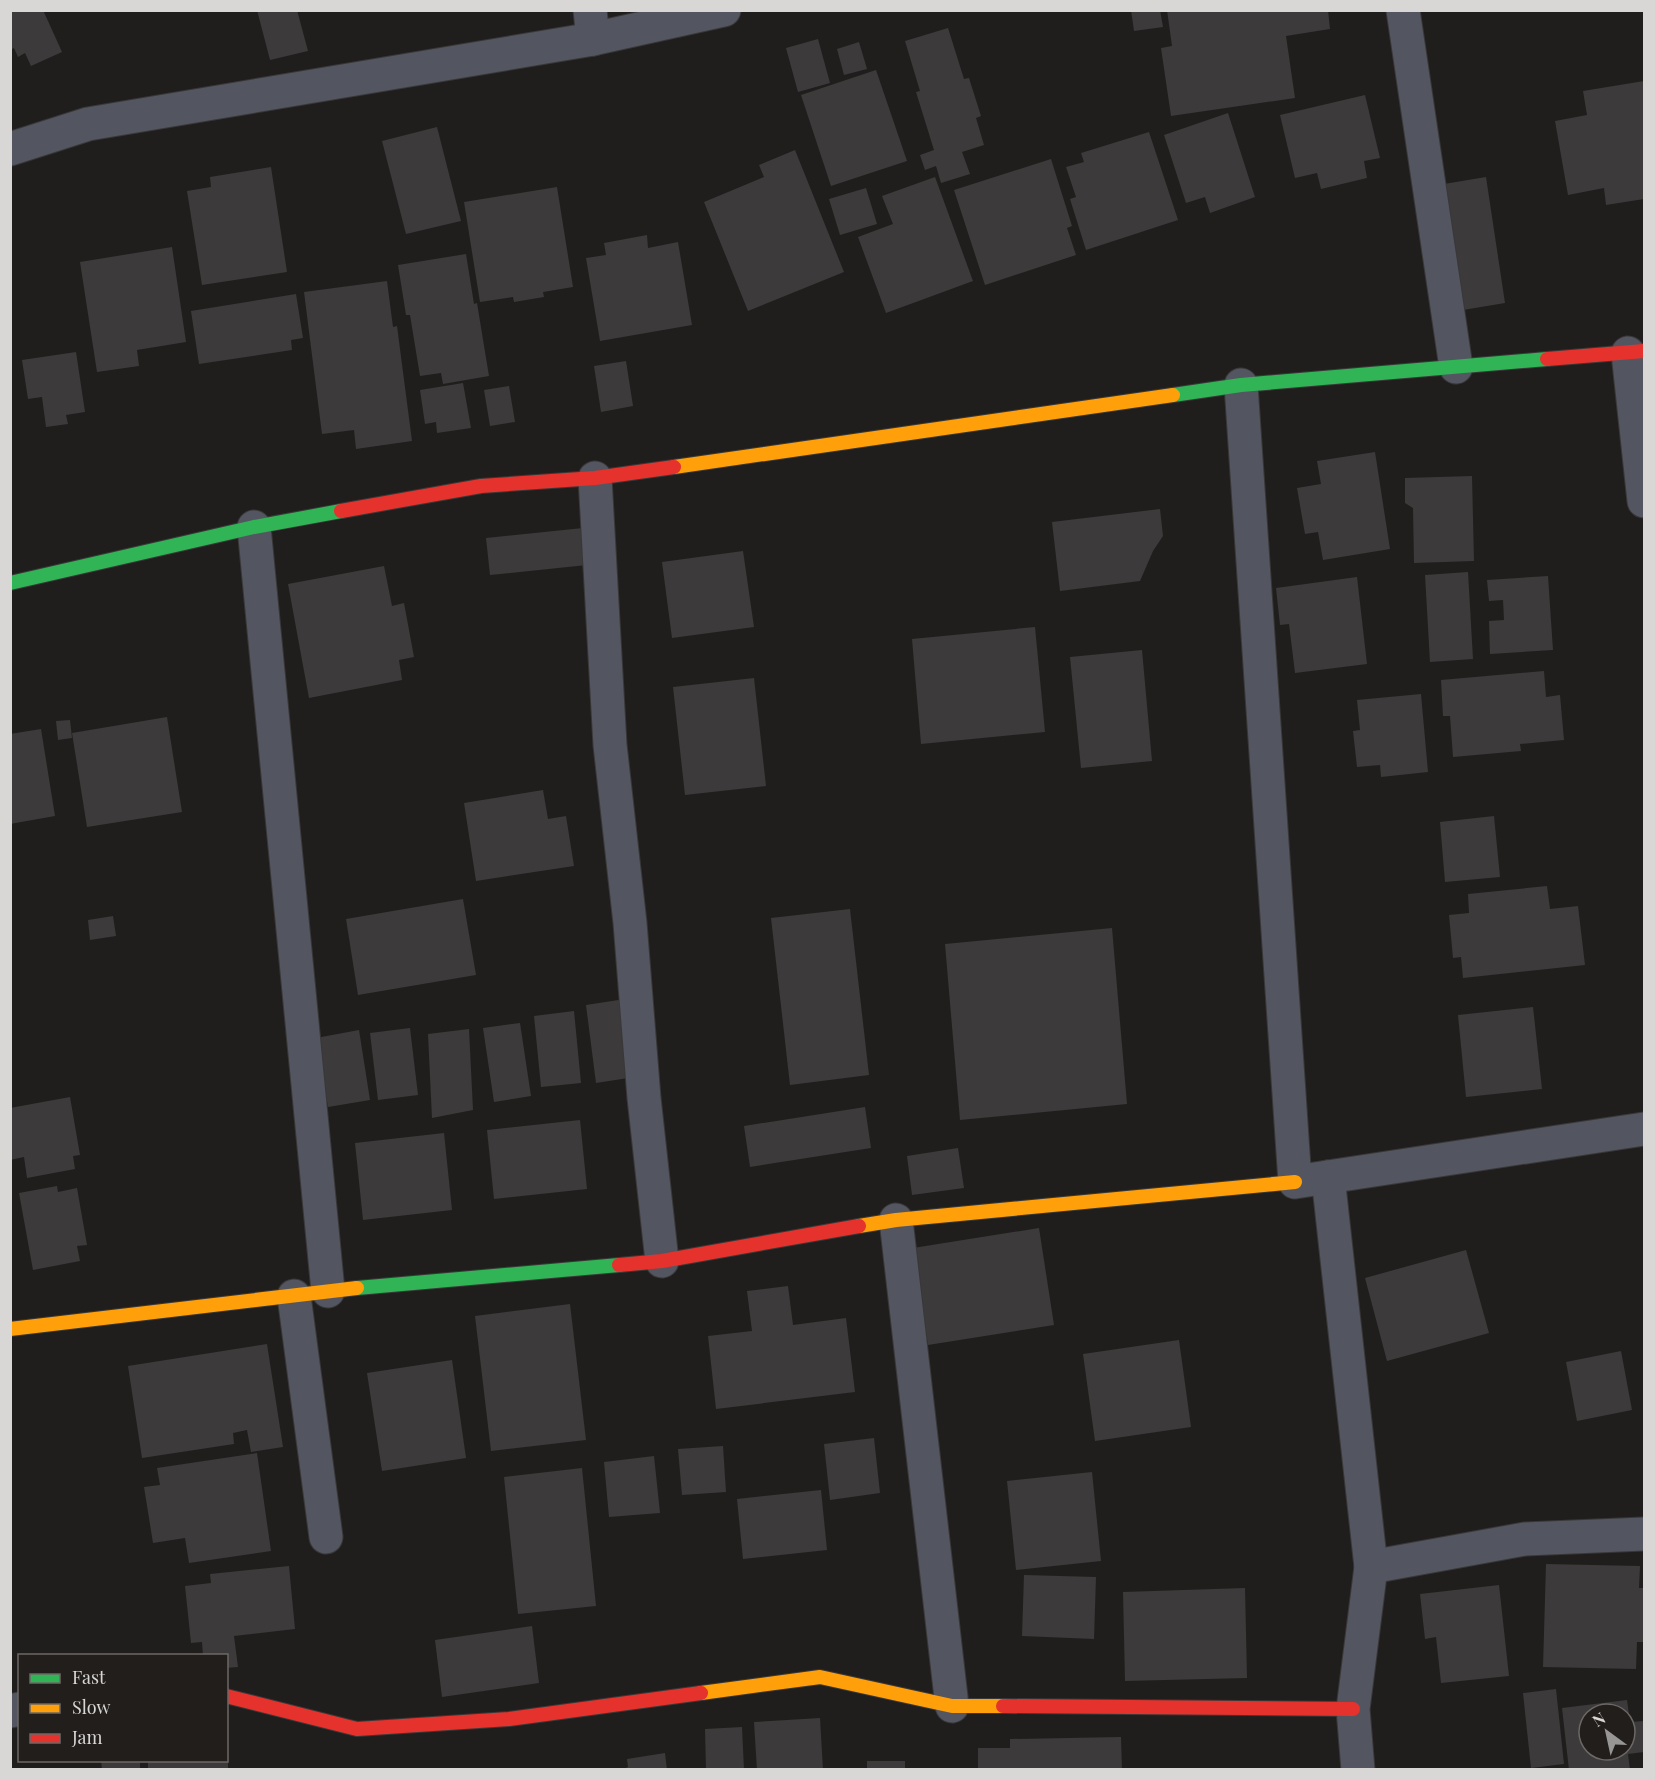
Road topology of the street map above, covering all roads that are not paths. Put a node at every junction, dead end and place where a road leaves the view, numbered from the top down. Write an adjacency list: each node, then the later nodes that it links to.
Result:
1 (724, 10): 3 (street)
2 (1403, 10): 6 (street)
3 (591, 25): 4 (street)
4 (10, 149)
5 (1636, 352): 6 (street); 9 (street)
6 (1456, 367): 7 (street)
7 (1241, 385): 8 (street); 14 (street)
8 (595, 478): 10 (street); 16 (street)
9 (1644, 501)
10 (254, 527): 11 (street); 17 (street)
11 (10, 583)
12 (1644, 1129): 13 (street)
13 (1328, 1177): 14 (street); 22 (street)
14 (1295, 1182): 15 (street)
15 (896, 1220): 16 (street); 24 (street)
16 (662, 1261): 17 (street)
17 (328, 1291): 18 (street)
18 (294, 1296): 19 (street); 21 (street)
19 (10, 1329)
20 (1644, 1534): 22 (street)
21 (326, 1537)
22 (1371, 1567): 25 (street)
23 (228, 1697): 24 (street)
24 (952, 1706): 25 (street)
25 (1353, 1709): 26 (street)
26 (1358, 1770)

